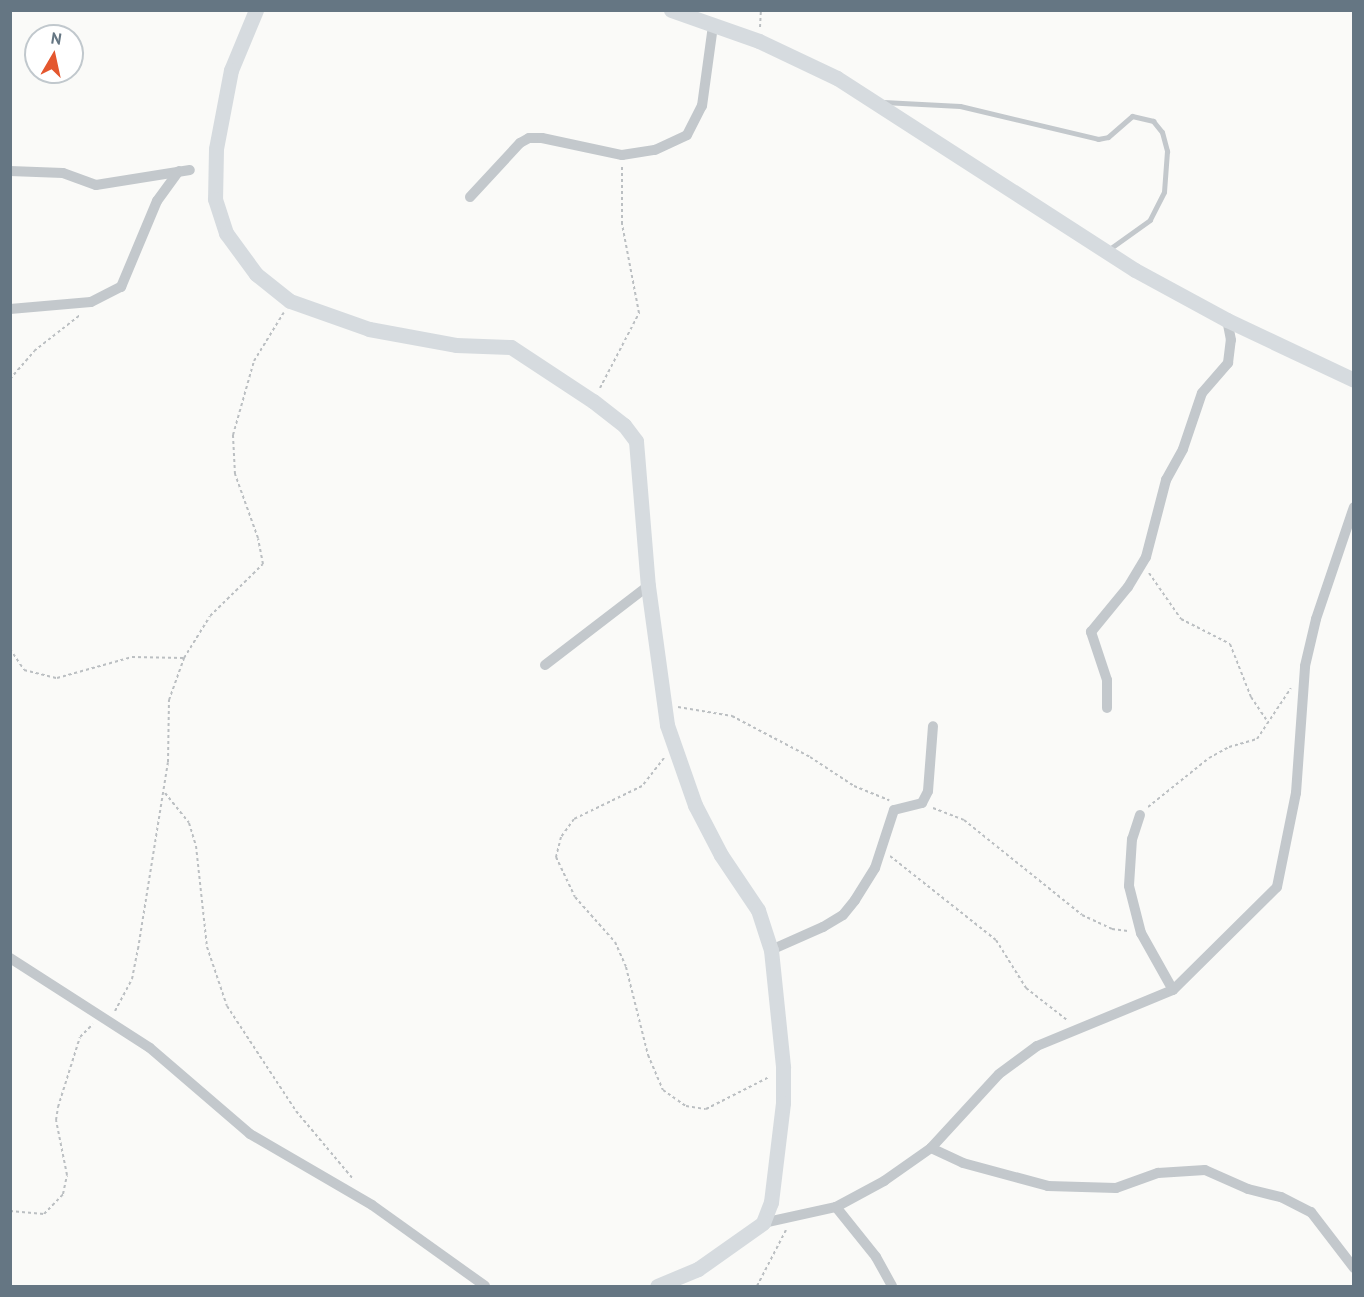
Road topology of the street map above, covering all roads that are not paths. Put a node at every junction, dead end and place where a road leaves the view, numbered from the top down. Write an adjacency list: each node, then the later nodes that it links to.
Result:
1 (256, 10): 12 (street)
2 (671, 10): 3 (street)
3 (713, 26): 4 (street); 6 (street)
4 (875, 102): 7 (street); 7 (lane)
5 (10, 171): 8 (street)
6 (470, 197)
7 (1105, 251): 9 (street)
8 (10, 309)
9 (1227, 320): 10 (street); 14 (street)
10 (1353, 380)
11 (1353, 507): 19 (street)
12 (648, 586): 13 (street); 17 (street)
13 (545, 665)
14 (1107, 708)
15 (933, 726): 17 (street)
16 (1140, 814): 19 (street)
17 (771, 950): 22 (street)
18 (10, 958): 24 (street)
19 (1173, 990): 20 (street)
20 (931, 1148): 21 (street); 23 (street)
21 (836, 1207): 22 (street); 26 (street)
22 (763, 1223): 25 (street)
23 (1353, 1268)
24 (485, 1287)
25 (657, 1287)
26 (892, 1287)

